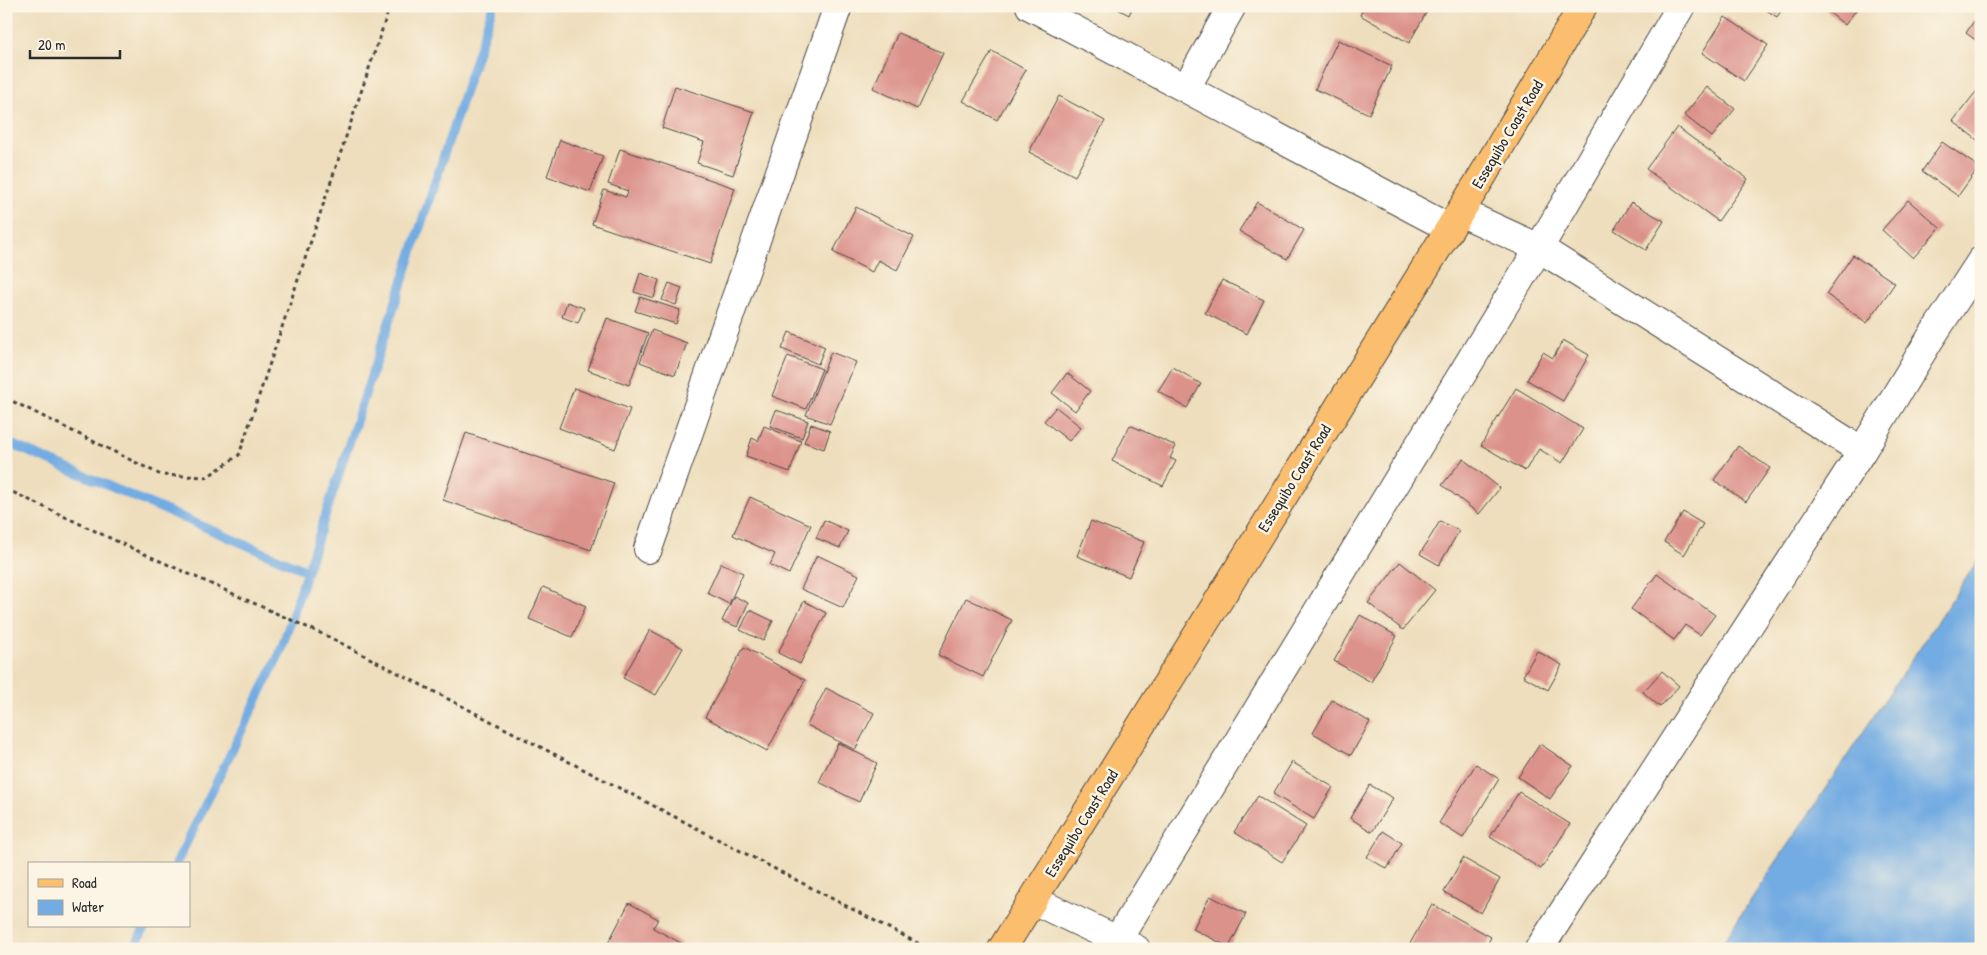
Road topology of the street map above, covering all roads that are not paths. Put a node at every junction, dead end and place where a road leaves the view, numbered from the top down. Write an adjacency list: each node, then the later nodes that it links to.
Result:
1 (838, 6): 11 (street)
2 (1030, 6): 6 (street)
3 (1232, 6): 6 (street)
4 (1583, 6): 7 (main road, Essequibo Coast Road)
5 (1680, 6): 8 (street)
6 (1186, 88): 7 (street)
7 (1455, 220): 8 (street); 12 (main road, Essequibo Coast Road)
8 (1539, 248): 10 (street); 13 (street)
9 (1981, 261): 10 (street)
10 (1862, 451): 15 (street)
11 (648, 550)
12 (1034, 900): 13 (street); 14 (main road, Essequibo Coast Road)
13 (1127, 944)
14 (1002, 949)
15 (1539, 949)

